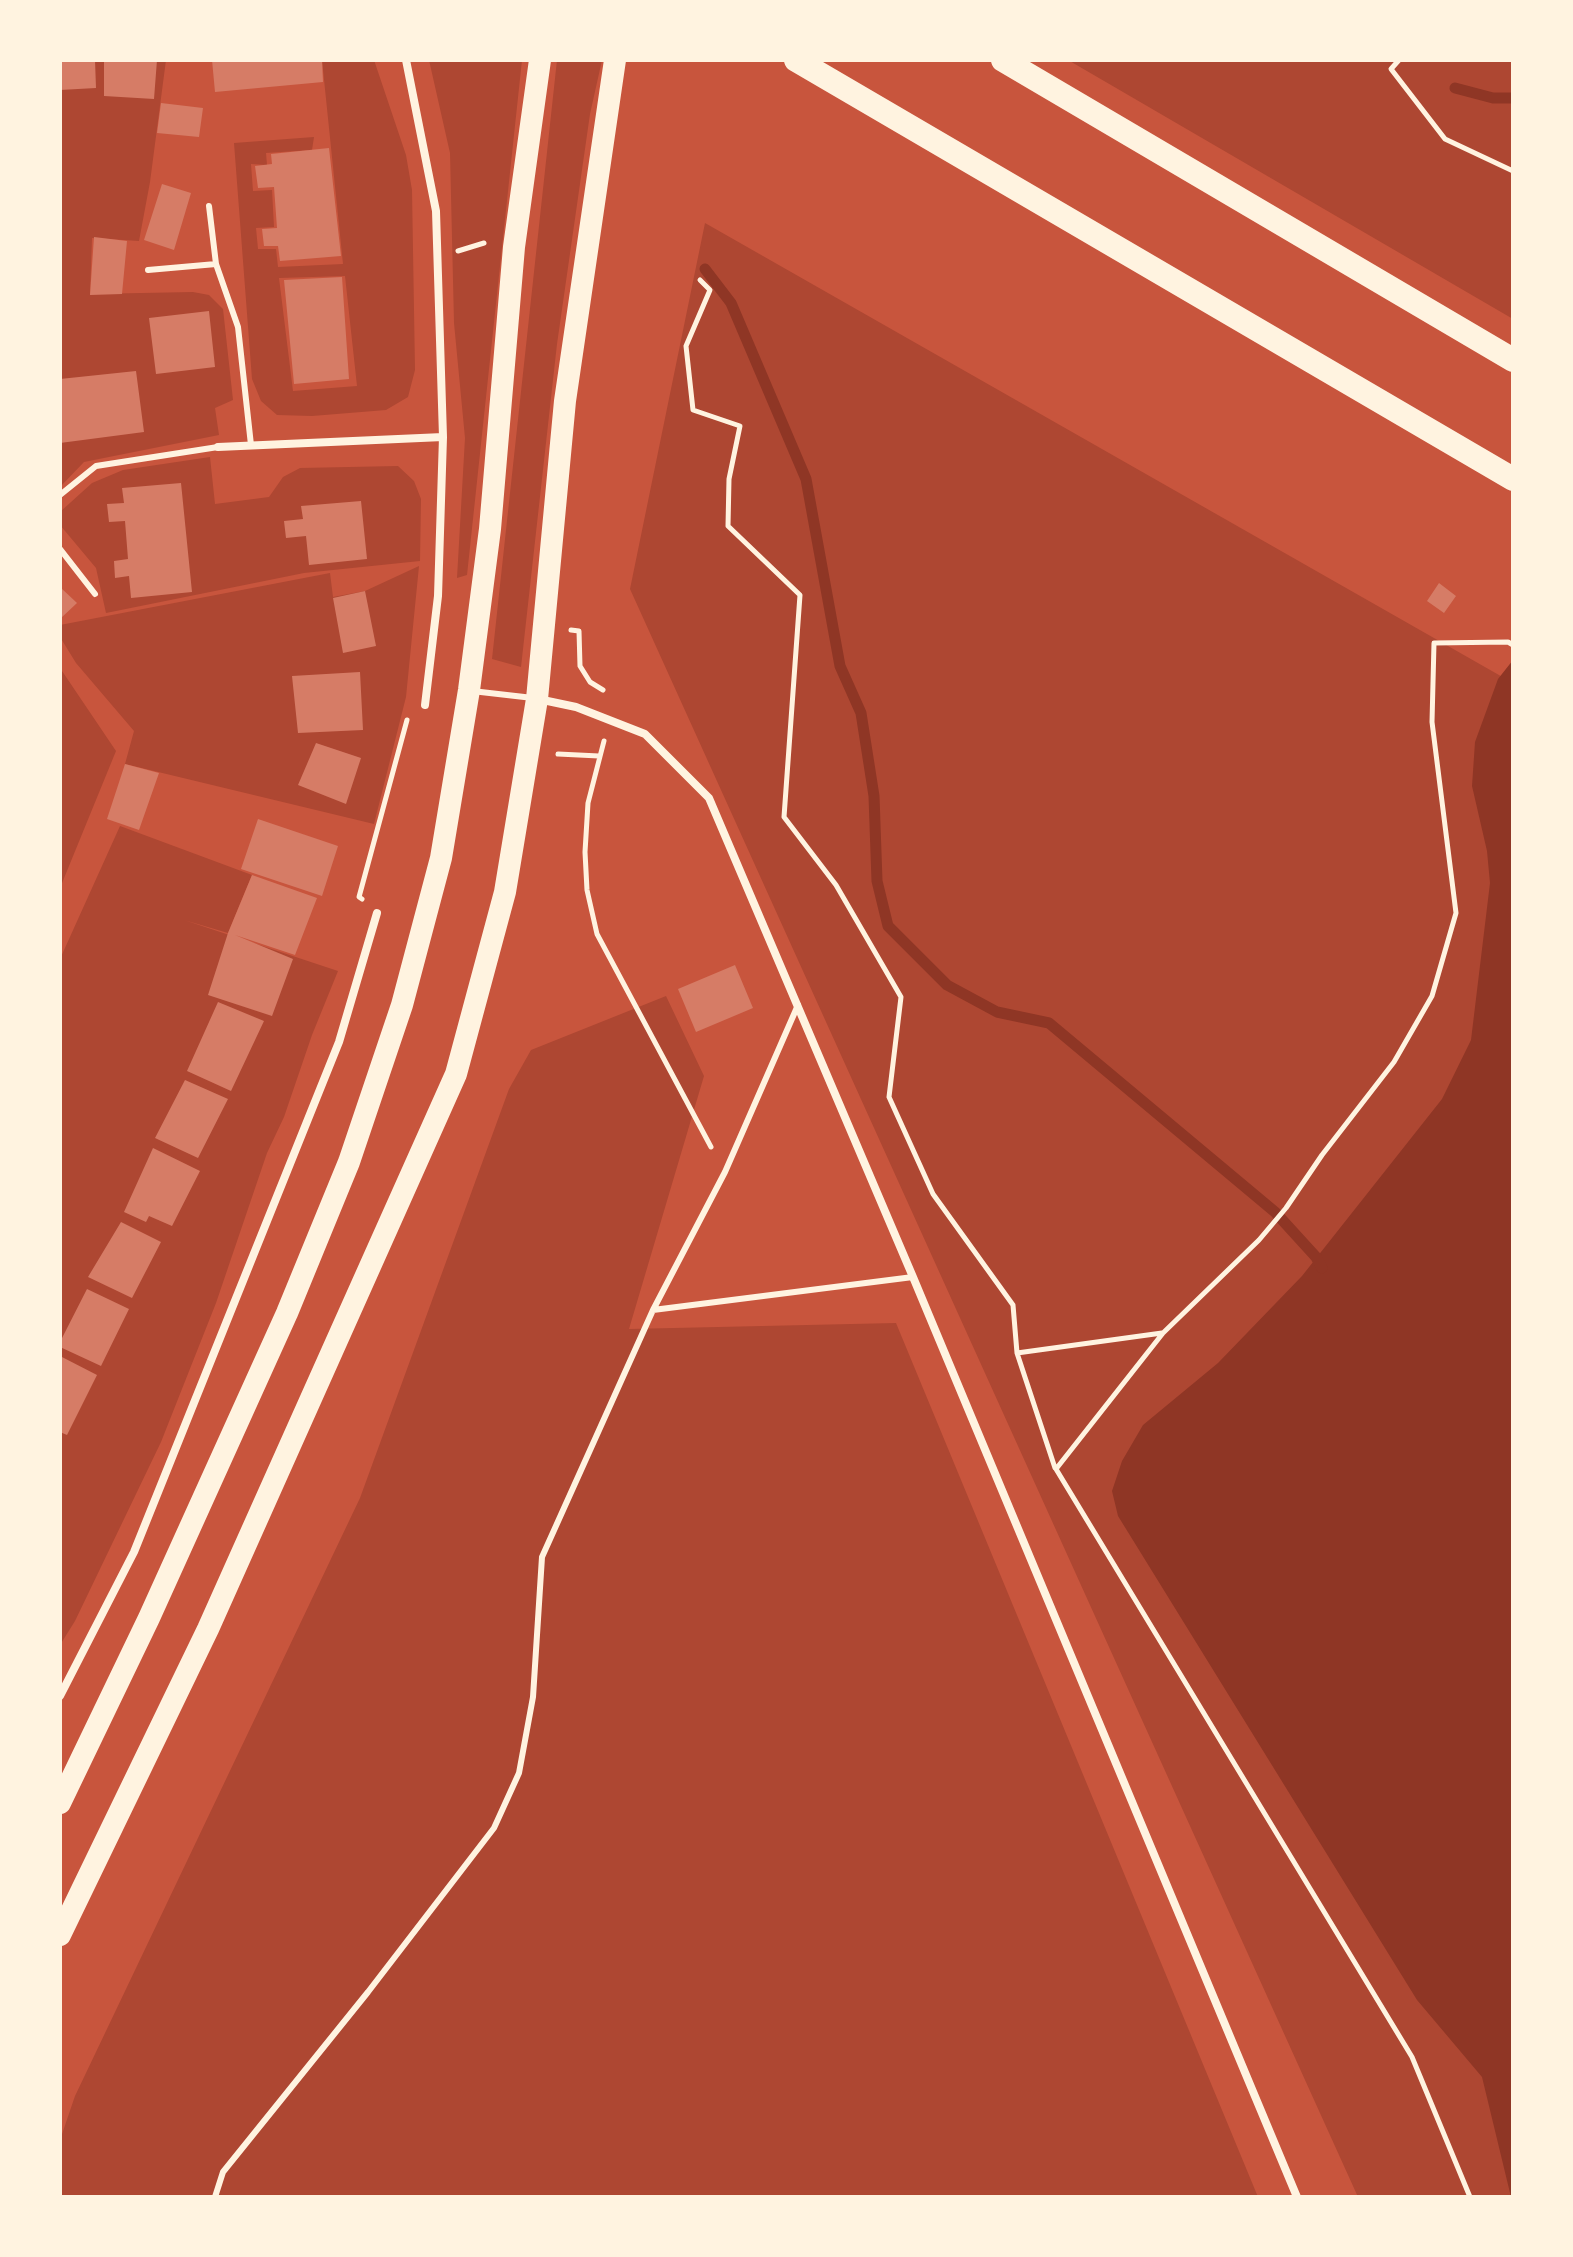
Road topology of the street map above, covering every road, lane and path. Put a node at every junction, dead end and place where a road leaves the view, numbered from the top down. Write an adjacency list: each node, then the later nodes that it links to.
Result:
1 (406, 60): 13 (street)
2 (540, 60): 22 (highway)
3 (615, 60): 20 (highway)
4 (796, 60): 16 (highway)
5 (1003, 60): 12 (highway)
6 (1399, 60): 7 (path)
7 (1513, 171)
8 (209, 206): 9 (lane)
9 (216, 264): 10 (lane); 14 (lane)
10 (148, 270)
11 (700, 280): 32 (path)
12 (1513, 360)
13 (443, 437): 14 (street); 24 (street)
14 (251, 445): 15 (street)
15 (218, 447): 17 (lane)
16 (1513, 479)
17 (60, 495)
18 (60, 549): 19 (lane)
19 (95, 594)
20 (544, 628): 23 (highway); 25 (path)
21 (1513, 645): 31 (path)
22 (469, 690): 23 (lane); 35 (highway)
23 (537, 699): 25 (street); 36 (highway)
24 (425, 705): 26 (path)
25 (611, 720): 27 (street); 28 (path)
26 (377, 913): 34 (street)
27 (798, 1005): 28 (lane); 29 (street)
28 (725, 1172): 30 (lane)
29 (913, 1277): 30 (lane); 38 (street)
30 (653, 1310): 37 (lane)
31 (1163, 1333): 32 (path); 33 (path)
32 (1017, 1353): 33 (path)
33 (1056, 1469): 39 (path)
34 (60, 1696)
35 (60, 1803)
36 (60, 1935)
37 (215, 2197)
38 (1297, 2197)
39 (1470, 2197)

